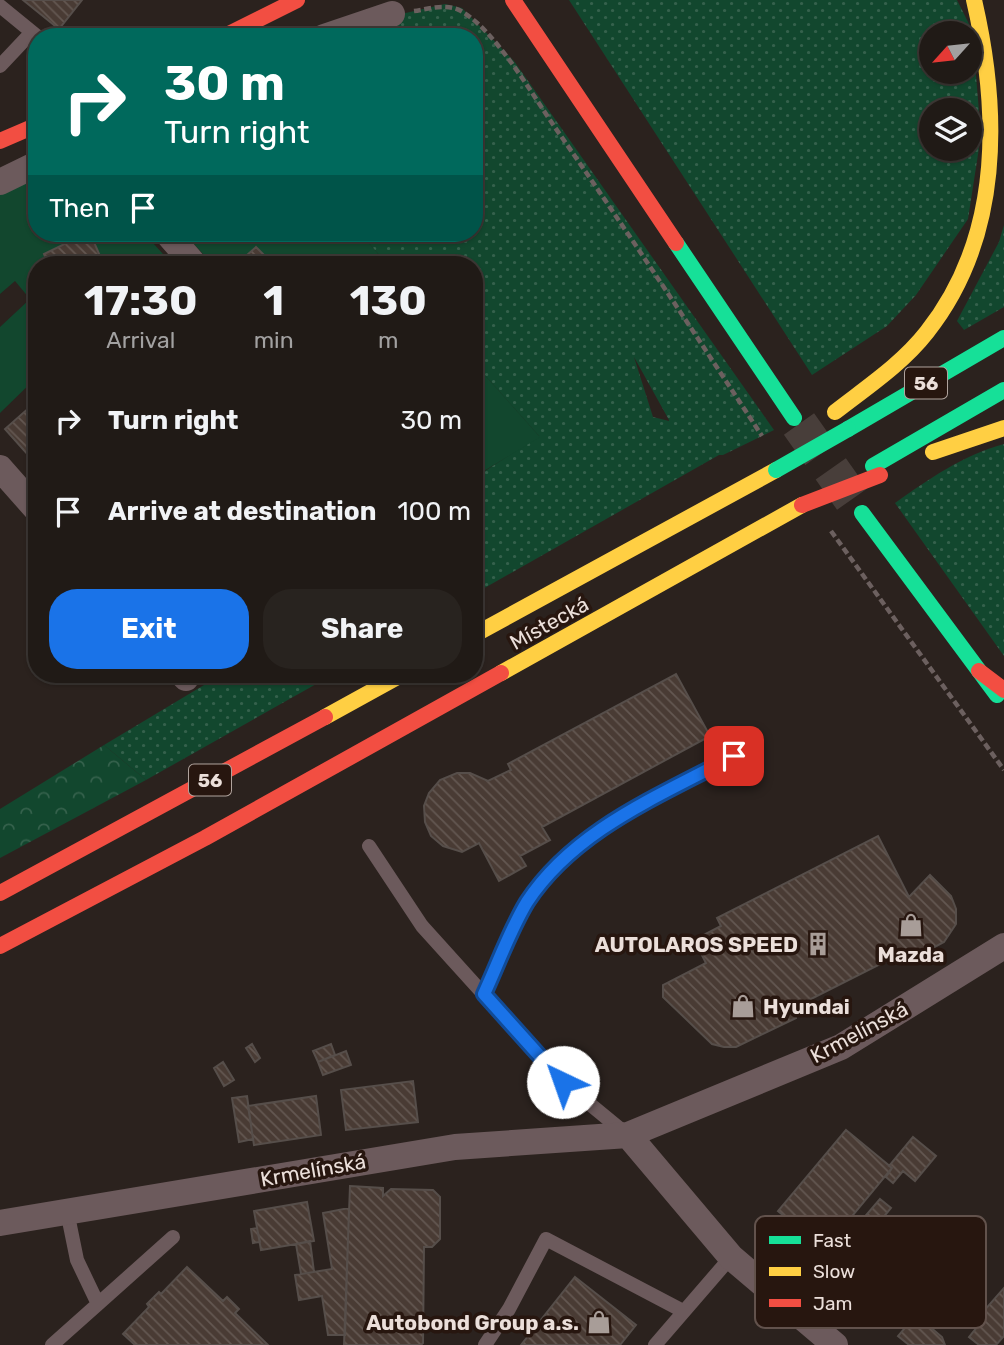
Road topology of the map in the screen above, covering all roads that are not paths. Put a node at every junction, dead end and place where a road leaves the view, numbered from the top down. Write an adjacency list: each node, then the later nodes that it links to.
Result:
1 (297, 0): 7 (main road)
2 (513, 0): 20 (main road)
3 (974, 0): 19 (main road)
4 (0, 6): 6 (lane)
5 (392, 14): 8 (street)
6 (28, 28)
7 (241, 28)
8 (351, 28)
9 (28, 40): 10 (lane)
10 (0, 66)
11 (28, 129): 12 (main road)
12 (0, 141)
13 (28, 168): 14 (street)
14 (0, 182)
15 (175, 242): 16 (street)
16 (187, 256)
17 (1004, 338): 23 (main road, Místecká / 56, bridge)
18 (1004, 390): 25 (main road, 56)
19 (830, 416)
20 (794, 418)
21 (1004, 428): 25 (main road)
22 (791, 443): 23 (main road)
23 (773, 465): 28 (main road, Místecká / 56)
24 (0, 468): 26 (street)
25 (876, 471): 31 (main road, Místecká / 56, bridge)
26 (28, 500)
27 (862, 513): 29 (main road)
28 (483, 630)
29 (979, 671): 33 (main road); 34 (main road)
30 (386, 683): 37 (main road, 56)
31 (483, 683)
32 (483, 683): 38 (main road, Místecká / 56, bridge)
33 (1004, 690)
34 (1004, 704)
35 (734, 756): 40 (lane)
36 (369, 846): 40 (lane)
37 (0, 893)
38 (0, 946)
39 (1004, 946): 41 (street, Krmelínská)
40 (484, 994): 41 (lane)
41 (628, 1135): 42 (street, Krmelínská); 45 (street)
42 (67, 1212): 43 (street, Krmelínská); 47 (lane)
43 (0, 1223)
44 (173, 1237): 47 (lane)
45 (731, 1257): 46 (street); 48 (lane)
46 (755, 1277)
47 (98, 1304): 50 (lane)
48 (683, 1311): 51 (lane); 52 (lane)
49 (815, 1328): 53 (street)
50 (52, 1345)
51 (485, 1345)
52 (654, 1345)
53 (835, 1345)

